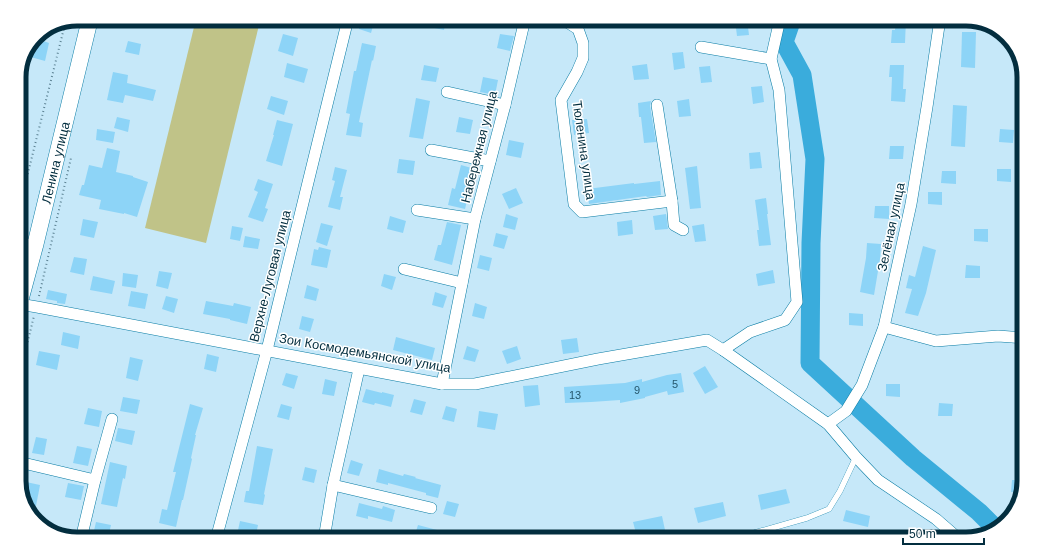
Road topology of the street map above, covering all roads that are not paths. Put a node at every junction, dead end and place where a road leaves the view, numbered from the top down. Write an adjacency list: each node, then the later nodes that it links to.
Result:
1 (88, 26): 19 (main road, Ленина улица)
2 (346, 26): 26 (street, Верхне-Луговая улица)
3 (523, 26): 10 (street, Набережная улица)
4 (573, 26): 14 (street, Тюленина улица)
5 (778, 26): 8 (street)
6 (939, 26): 24 (street, Зелёная улица)
7 (701, 47): 8 (street)
8 (770, 59): 27 (street)
9 (447, 92): 10 (street)
10 (505, 105): 13 (street, Набережная улица)
11 (658, 105): 14 (street)
12 (431, 150): 13 (street)
13 (490, 161): 16 (street, Набережная улица)
14 (672, 201): 17 (street)
15 (417, 210): 16 (street)
16 (475, 219): 22 (street, Набережная улица)
17 (683, 230)
18 (26, 244): 19 (street)
19 (35, 246): 21 (main road, Ленина улица)
20 (404, 269): 22 (street)
21 (26, 279)
22 (462, 283): 29 (street, Набережная улица)
23 (26, 306): 26 (street, Зои Космодемьянской улица)
24 (884, 327): 25 (street); 31 (street, Зелёная улица)
25 (1017, 337)
26 (266, 350): 28 (street, Зои Космодемьянской улица); 38 (street, Верхне-Луговая улица)
27 (723, 350): 29 (street, Зои Космодемьянской улица); 31 (street, Зои Космодемьянской улица)
28 (359, 369): 29 (street, Зои Космодемьянской улица); 35 (street)
29 (442, 384)
30 (112, 419): 34 (street)
31 (828, 424): 32 (street, Зои Космодемьянской улица)
32 (856, 457): 40 (lane); 41 (street, Зои Космодемьянской улица)
33 (26, 464): 34 (street)
34 (95, 480): 37 (street)
35 (333, 485): 36 (street); 39 (street)
36 (432, 508)
37 (83, 532)
38 (218, 532)
39 (325, 532)
40 (758, 532)
41 (951, 532)

